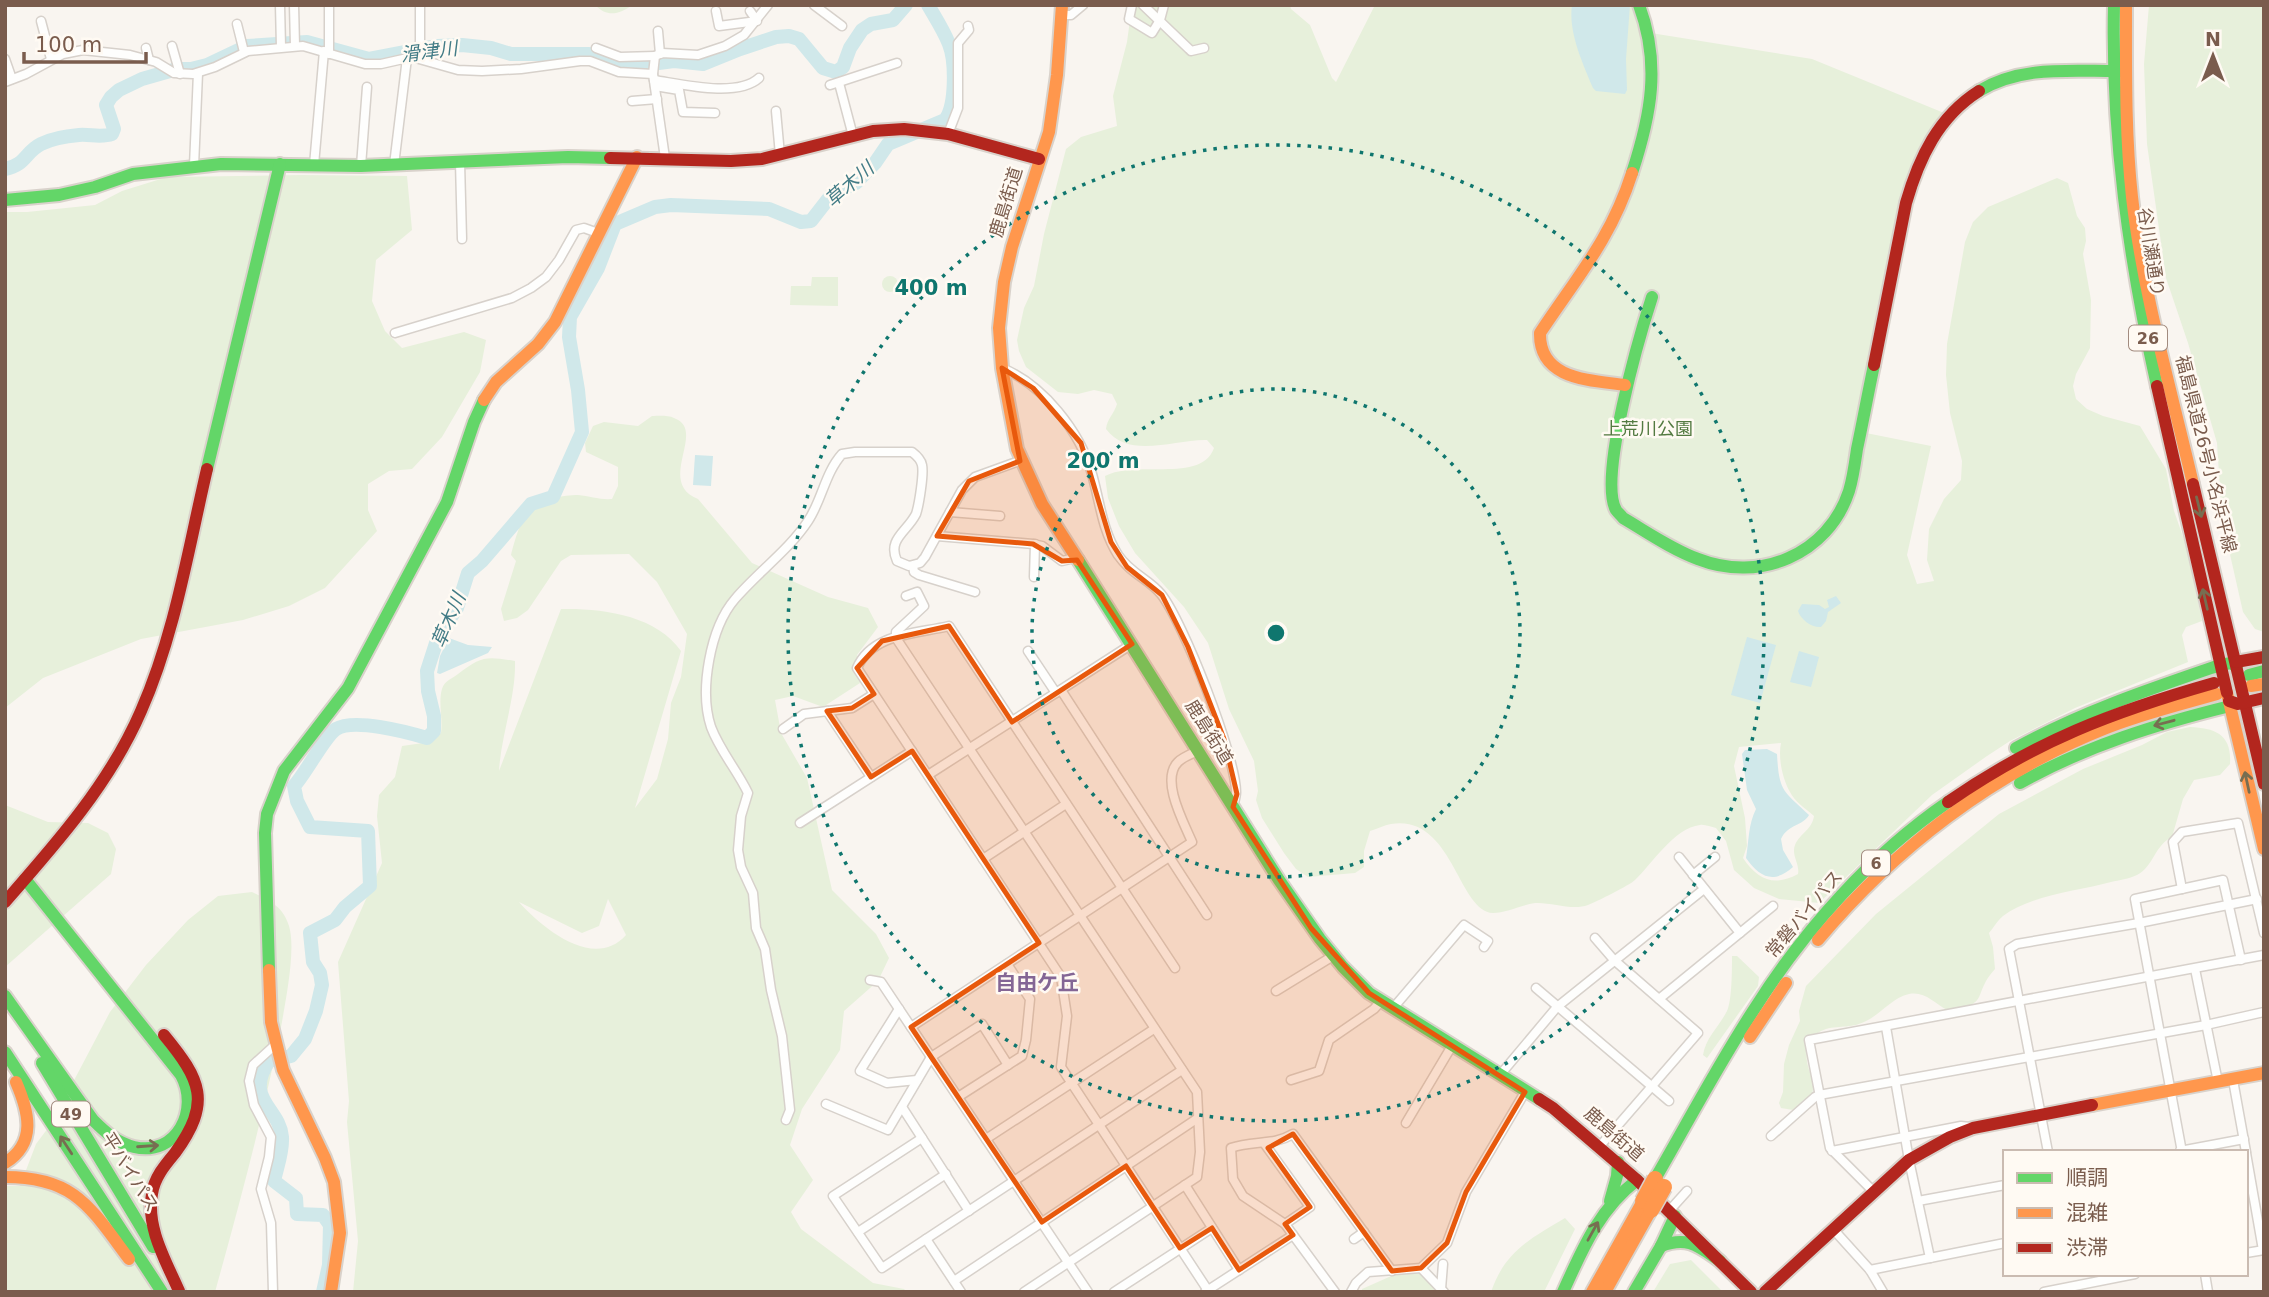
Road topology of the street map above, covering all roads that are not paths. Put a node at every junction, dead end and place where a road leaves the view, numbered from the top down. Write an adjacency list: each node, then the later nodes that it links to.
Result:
1 (280, 5): 26 (street)
2 (294, 5): 25 (street)
3 (330, 5): 31 (street)
4 (420, 5): 34 (street)
5 (768, 5): 19 (street)
6 (814, 5): 21 (street)
7 (1083, 5): 14 (street)
8 (1132, 5): 17 (street)
9 (1143, 5): 17 (street)
10 (1164, 5): 17 (street)
11 (1639, 5): 68 (main road)
12 (2114, 5): 39 (main road, 谷川瀬通り / 26)
13 (2126, 5): 39 (main road, 26)
14 (1062, 10): 55 (main road, 鹿島街道)
15 (716, 11): 19 (street)
16 (750, 11): 19 (street)
17 (1160, 20): 29 (street)
18 (41, 21): 36 (street)
19 (757, 21): 32 (street)
20 (237, 24): 30 (street)
21 (842, 26)
22 (968, 26): 50 (street)
23 (658, 31): 32 (street)
24 (172, 46): 41 (street)
25 (295, 46): 26 (street); 31 (street)
26 (281, 47): 30 (street)
27 (146, 48): 37 (street)
28 (596, 48): 32 (street)
29 (1204, 48)
30 (244, 52): 40 (street)
31 (327, 53): 33 (street); 58 (street)
32 (657, 56): 42 (street)
33 (407, 58): 34 (street); 59 (street)
34 (420, 58): 42 (street)
35 (5, 59): 44 (street)
36 (51, 60): 37 (street); 44 (street)
37 (149, 60): 41 (street)
38 (897, 63): 51 (street)
39 (2120, 71): 68 (main road); 83 (main road, 谷川瀬通り / 26)
40 (198, 73): 41 (street); 60 (street)
41 (180, 74)
42 (653, 78): 43 (street); 46 (street); 49 (street)
43 (759, 78)
44 (9, 81)
45 (367, 87): 61 (street)
46 (657, 99): 47 (street); 54 (street)
47 (632, 101)
48 (776, 111): 52 (street)
49 (715, 113)
50 (941, 133): 51 (main road); 55 (main road)
51 (853, 136): 52 (main road)
52 (780, 155): 54 (main road)
53 (637, 158): 54 (main road); 56 (main road); 63 (main road)
54 (665, 158)
55 (1038, 159): 67 (main road, 鹿島街道)
56 (460, 162): 59 (main road); 64 (street)
57 (280, 164): 58 (main road); 60 (main road); 108 (main road)
58 (314, 165): 61 (main road)
59 (394, 165): 61 (main road)
60 (194, 166): 62 (main road)
61 (361, 166)
62 (5, 200)
63 (598, 233): 66 (street); 148 (main road)
64 (462, 239)
65 (1652, 297): 68 (main road)
66 (395, 333)
67 (1002, 368): 69 (main road, 鹿島街道); 99 (street)
68 (1625, 385)
69 (1022, 460): 70 (street); 74 (main road, 鹿島街道)
70 (950, 512): 71 (street); 72 (street)
71 (1000, 516)
72 (937, 536): 73 (street); 75 (street)
73 (1035, 544): 74 (street); 76 (street)
74 (1075, 558): 80 (main road, 鹿島街道)
75 (914, 566): 77 (street); 172 (street)
76 (1034, 577)
77 (975, 592)
78 (906, 596): 79 (street)
79 (896, 638): 85 (street); 89 (street); 91 (street)
80 (1132, 643): 84 (street); 93 (main road, 鹿島街道)
81 (1028, 651): 84 (street)
82 (2264, 657): 83 (main road)
83 (2244, 672): 87 (main road, 26); 98 (main road)
84 (1058, 692): 89 (street); 103 (street)
85 (874, 694): 88 (street); 92 (street)
86 (2264, 698): 87 (main road)
87 (2228, 699): 96 (main road, 26); 98 (main road, 常磐バイパス / 6); 102 (main road, 26, one-way to 87); 197 (main road, 常磐バイパス / 6, one-way to 197)
88 (827, 711): 90 (street); 95 (street)
89 (1012, 722): 91 (street); 97 (street)
90 (783, 729)
91 (969, 749): 94 (street); 101 (street)
92 (912, 751): 94 (street); 95 (street)
93 (1198, 751): 99 (main road, 鹿島街道); 103 (street)
94 (928, 775): 106 (street)
95 (871, 777): 100 (street)
96 (2264, 784)
97 (1066, 804): 101 (street); 109 (street)
98 (1946, 804): 197 (main road, 常磐バイパス / 6)
99 (1233, 807): 125 (main road, 鹿島街道)
100 (800, 823)
101 (1024, 832): 106 (street); 117 (street)
102 (2264, 849)
103 (1170, 857): 109 (street); 116 (street)
104 (1679, 857): 107 (street)
105 (1715, 857): 107 (street)
106 (984, 859): 122 (street)
107 (1693, 875): 110 (street)
108 (25, 879): 113 (main road); 135 (main road, one-way to 108); 237 (main road)
109 (1122, 888): 117 (street); 129 (street)
110 (1704, 889): 119 (street); 126 (street)
111 (2182, 889): 112 (street); 114 (street); 118 (street)
112 (2256, 900): 114 (street); 120 (street)
113 (5, 902)
114 (2229, 905): 118 (street); 127 (street)
115 (1773, 906): 119 (street)
116 (1208, 915)
117 (1080, 916): 122 (street); 145 (street)
118 (2139, 923): 131 (street); 137 (street)
119 (1740, 933): 136 (street)
120 (2264, 933)
121 (1595, 938): 126 (street)
122 (1039, 943): 128 (street); 161 (street)
123 (1484, 947): 138 (street)
124 (2264, 955): 127 (street)
125 (1333, 956): 134 (street); 138 (main road, 鹿島街道)
126 (1614, 960): 136 (street); 139 (street)
127 (2241, 960): 130 (street)
128 (1007, 964): 143 (street); 153 (street)
129 (1175, 968)
130 (2195, 969): 131 (street); 142 (street)
131 (2150, 978): 137 (street); 146 (street)
132 (870, 980): 140 (street)
133 (1536, 988): 139 (street)
134 (1276, 992)
135 (5, 998): 237 (main road, 平バイパス / 49)
136 (1659, 999): 162 (street)
137 (2017, 1000): 144 (street); 150 (street)
138 (1388, 1004): 147 (main road, 鹿島街道); 158 (street)
139 (1557, 1007): 156 (street); 162 (street)
140 (899, 1009): 143 (street); 157 (street)
141 (2264, 1012): 142 (street)
142 (2206, 1024): 146 (street); 159 (street)
143 (911, 1027): 151 (street)
144 (1886, 1027): 160 (street); 165 (street)
145 (1154, 1029): 154 (street); 161 (street)
146 (2160, 1033): 150 (street); 163 (street)
147 (1453, 1044): 156 (main road, 鹿島街道); 173 (street)
148 (276, 1048): 238 (street); 239 (main road)
149 (5, 1052): 236 (main road, 49, one-way to 149)
150 (2028, 1056): 160 (street); 170 (street)
151 (931, 1057): 153 (street); 157 (street); 166 (street)
152 (5, 1062): 190 (main road)
153 (1008, 1065): 166 (street)
154 (1182, 1070): 171 (street); 174 (street)
155 (2264, 1073): 159 (main road)
156 (1500, 1075): 164 (main road, 鹿島街道)
157 (917, 1080): 169 (street)
158 (1291, 1080)
159 (2225, 1081): 163 (main road); 180 (street)
160 (1896, 1082): 165 (street); 177 (street)
161 (1071, 1083): 174 (street); 179 (street)
162 (1652, 1087): 167 (street); 182 (street)
163 (2171, 1091): 170 (main road); 184 (street)
164 (1525, 1092): 182 (main road, 鹿島街道); 226 (street)
165 (1819, 1095): 176 (street); 187 (street)
166 (958, 1097): 179 (street)
167 (1668, 1101)
168 (826, 1104): 169 (street)
169 (902, 1107): 178 (street)
170 (2041, 1115): 175 (main road); 183 (street)
171 (1198, 1118): 191 (street); 198 (street)
172 (786, 1120)
173 (1406, 1123)
174 (1099, 1125): 191 (street); 196 (street)
175 (1973, 1128): 177 (street); 188 (main road)
176 (1771, 1136)
177 (1906, 1137): 187 (street); 188 (street)
178 (922, 1138): 192 (street); 213 (street)
179 (986, 1139): 196 (street)
180 (2244, 1139): 185 (street); 186 (street)
181 (1264, 1143): 210 (street); 210 (street); 214 (street)
182 (1600, 1146): 189 (main road, 鹿島街道)
183 (2048, 1150)
184 (2180, 1150)
185 (2185, 1150)
186 (2246, 1150)
187 (1832, 1151): 201 (street)
188 (1909, 1160): 201 (main road); 204 (street)
189 (1618, 1162): 195 (main road, 鹿島街道); 203 (main road)
190 (5, 1163)
191 (1126, 1166): 206 (street); 209 (street)
192 (946, 1174): 207 (street); 213 (street)
193 (2248, 1174): 202 (street)
194 (5, 1177): 235 (main road)
195 (1637, 1180): 203 (main road); 208 (main road, 鹿島街道)
196 (1014, 1181): 207 (street); 209 (street)
197 (1659, 1183): 205 (main road, 常磐バイパス / 6, bridge)
198 (1185, 1185): 206 (street); 211 (street)
199 (2003, 1185): 204 (street)
200 (1687, 1191): 208 (street)
201 (1874, 1192): 212 (main road)
202 (2250, 1195): 221 (street)
203 (1610, 1201): 246 (main road, one-way to 203)
204 (1918, 1201): 222 (street)
205 (1647, 1205): 247 (main road, 常磐バイパス / 6); 248 (main road, 常磐バイパス / 6)
206 (1153, 1206): 220 (street); 224 (street)
207 (970, 1210): 216 (street)
208 (1672, 1214): 219 (main road); 223 (main road, 鹿島街道)
209 (1042, 1222): 224 (street); 231 (street)
210 (1285, 1224): 215 (street)
211 (1212, 1228): 220 (street); 227 (street)
212 (1833, 1229): 228 (street); 251 (main road)
213 (858, 1232): 216 (street)
214 (1364, 1232): 217 (street); 229 (street)
215 (1293, 1235): 227 (street); 244 (street)
216 (926, 1239): 231 (street)
217 (1354, 1239)
218 (2003, 1243): 222 (street)
219 (1661, 1246): 223 (main road); 249 (main road)
220 (1180, 1248): 234 (street); 243 (street)
221 (2264, 1250)
222 (1930, 1258): 228 (street)
223 (1720, 1261): 250 (main road, 鹿島街道)
224 (1069, 1262): 241 (street); 242 (street)
225 (1443, 1264): 233 (street)
226 (1421, 1268): 229 (street); 233 (street)
227 (1239, 1270): 234 (street)
228 (1870, 1270): 252 (street)
229 (1392, 1271): 245 (street)
230 (2127, 1276): 232 (street)
231 (954, 1281): 240 (street)
232 (2073, 1289): 253 (street)
233 (1442, 1290)
234 (1207, 1291)
235 (154, 1292)
236 (162, 1292)
237 (179, 1292)
238 (273, 1292)
239 (331, 1292)
240 (961, 1292)
241 (1024, 1292)
242 (1088, 1292)
243 (1114, 1292)
244 (1335, 1292)
245 (1351, 1292)
246 (1563, 1292)
247 (1592, 1292)
248 (1605, 1292)
249 (1634, 1292)
250 (1751, 1292)
251 (1766, 1292)
252 (1883, 1292)
253 (2044, 1292)

